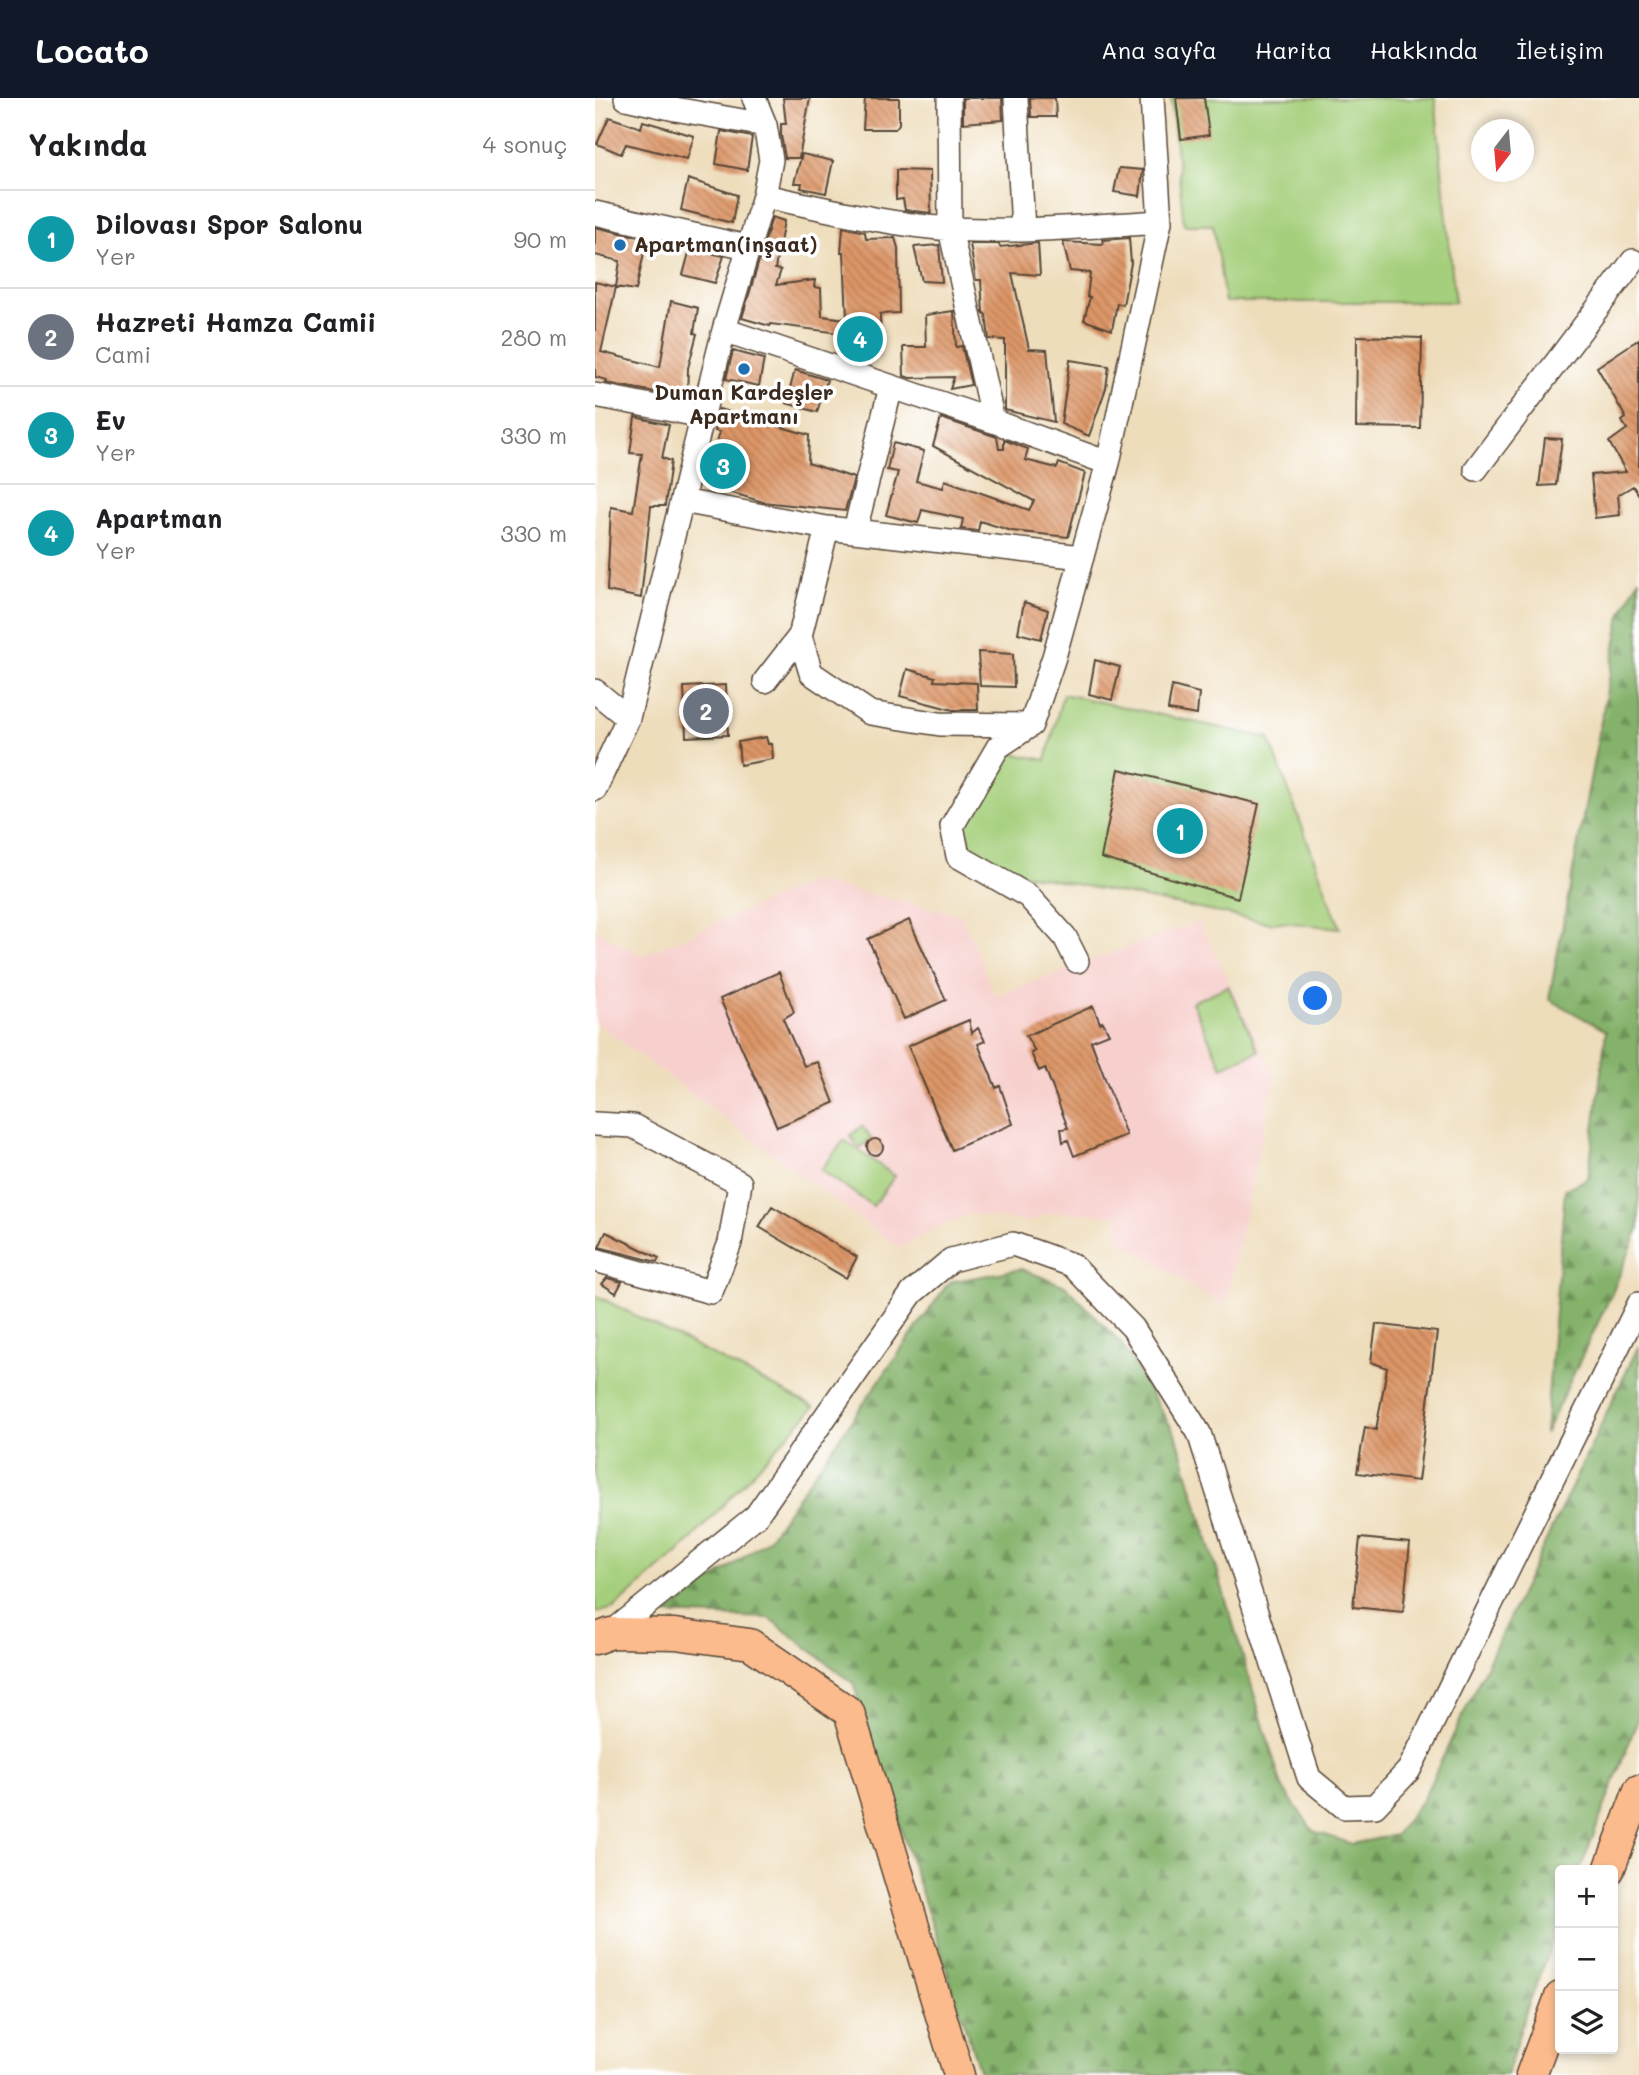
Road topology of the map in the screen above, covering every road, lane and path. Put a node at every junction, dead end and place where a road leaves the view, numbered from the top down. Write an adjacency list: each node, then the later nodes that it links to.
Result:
1 (626, 98): 6 (street)
2 (754, 98): 7 (street)
3 (949, 98): 11 (street)
4 (1016, 98): 12 (street)
5 (1152, 98): 10 (street)
6 (675, 104): 7 (street)
7 (765, 125): 8 (street)
8 (764, 196): 11 (street); 13 (street)
9 (595, 213): 13 (street)
10 (1160, 222): 12 (street); 20 (street)
11 (950, 229): 12 (street); 19 (street)
12 (1023, 230)
13 (747, 247): 15 (street)
14 (1637, 256): 21 (street)
15 (724, 330): 16 (street); 18 (street)
16 (891, 387): 19 (street); 24 (street)
17 (595, 395): 18 (street)
18 (703, 416): 22 (street)
19 (993, 421): 20 (street)
20 (1108, 463): 25 (street)
21 (1476, 469)
22 (682, 501): 23 (street); 29 (street)
23 (827, 528): 24 (street); 26 (street)
24 (855, 530): 25 (street)
25 (1081, 557): 30 (street)
26 (800, 636): 27 (street); 30 (street)
27 (765, 681)
28 (595, 691): 29 (street)
29 (628, 718): 31 (street)
30 (1031, 725): 32 (street)
31 (595, 789)
32 (1077, 961)
33 (595, 1124): 34 (street)
34 (595, 1260)
35 (1639, 1304): 36 (street)
36 (603, 1636): 40 (main road)
37 (1639, 1790): 38 (main road)
38 (1611, 1865)
39 (1555, 2010): 41 (main road)
40 (959, 2075)
41 (1531, 2075)

